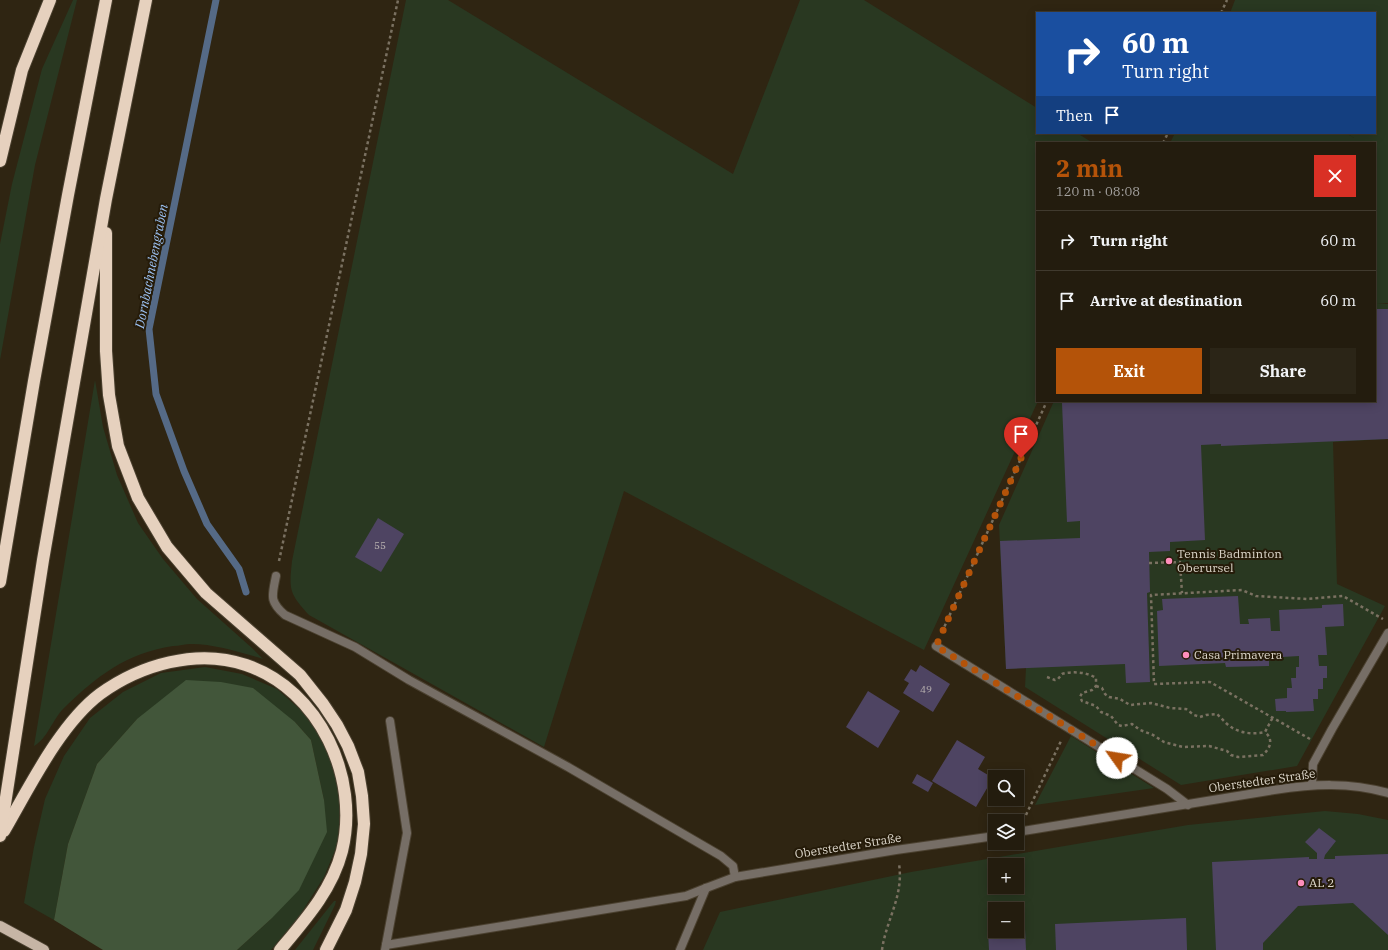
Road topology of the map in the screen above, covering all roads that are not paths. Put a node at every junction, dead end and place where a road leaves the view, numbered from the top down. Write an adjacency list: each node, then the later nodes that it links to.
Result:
1 (50, 0): 4 (highway)
2 (106, 0): 7 (highway)
3 (146, 0): 5 (highway)
4 (0, 161)
5 (106, 199): 15 (highway); 23 (highway)
6 (276, 576): 17 (street)
7 (0, 582)
8 (1388, 634): 11 (street)
9 (936, 646): 13 (street)
10 (390, 721): 20 (street)
11 (1312, 785): 12 (street, Oberstedter Straße); 13 (street, Oberstedter Straße)
12 (1388, 793)
13 (1188, 805): 14 (street, Oberstedter Straße)
14 (1024, 831)
15 (0, 837): 22 (highway)
16 (988, 837): 17 (street, Oberstedter Straße)
17 (735, 877): 18 (street, Oberstedter Straße)
18 (706, 888): 20 (street, Oberstedter Straße); 24 (street)
19 (0, 926): 21 (main road)
20 (386, 948)
21 (44, 950)
22 (280, 950)
23 (326, 950)
24 (680, 950)

